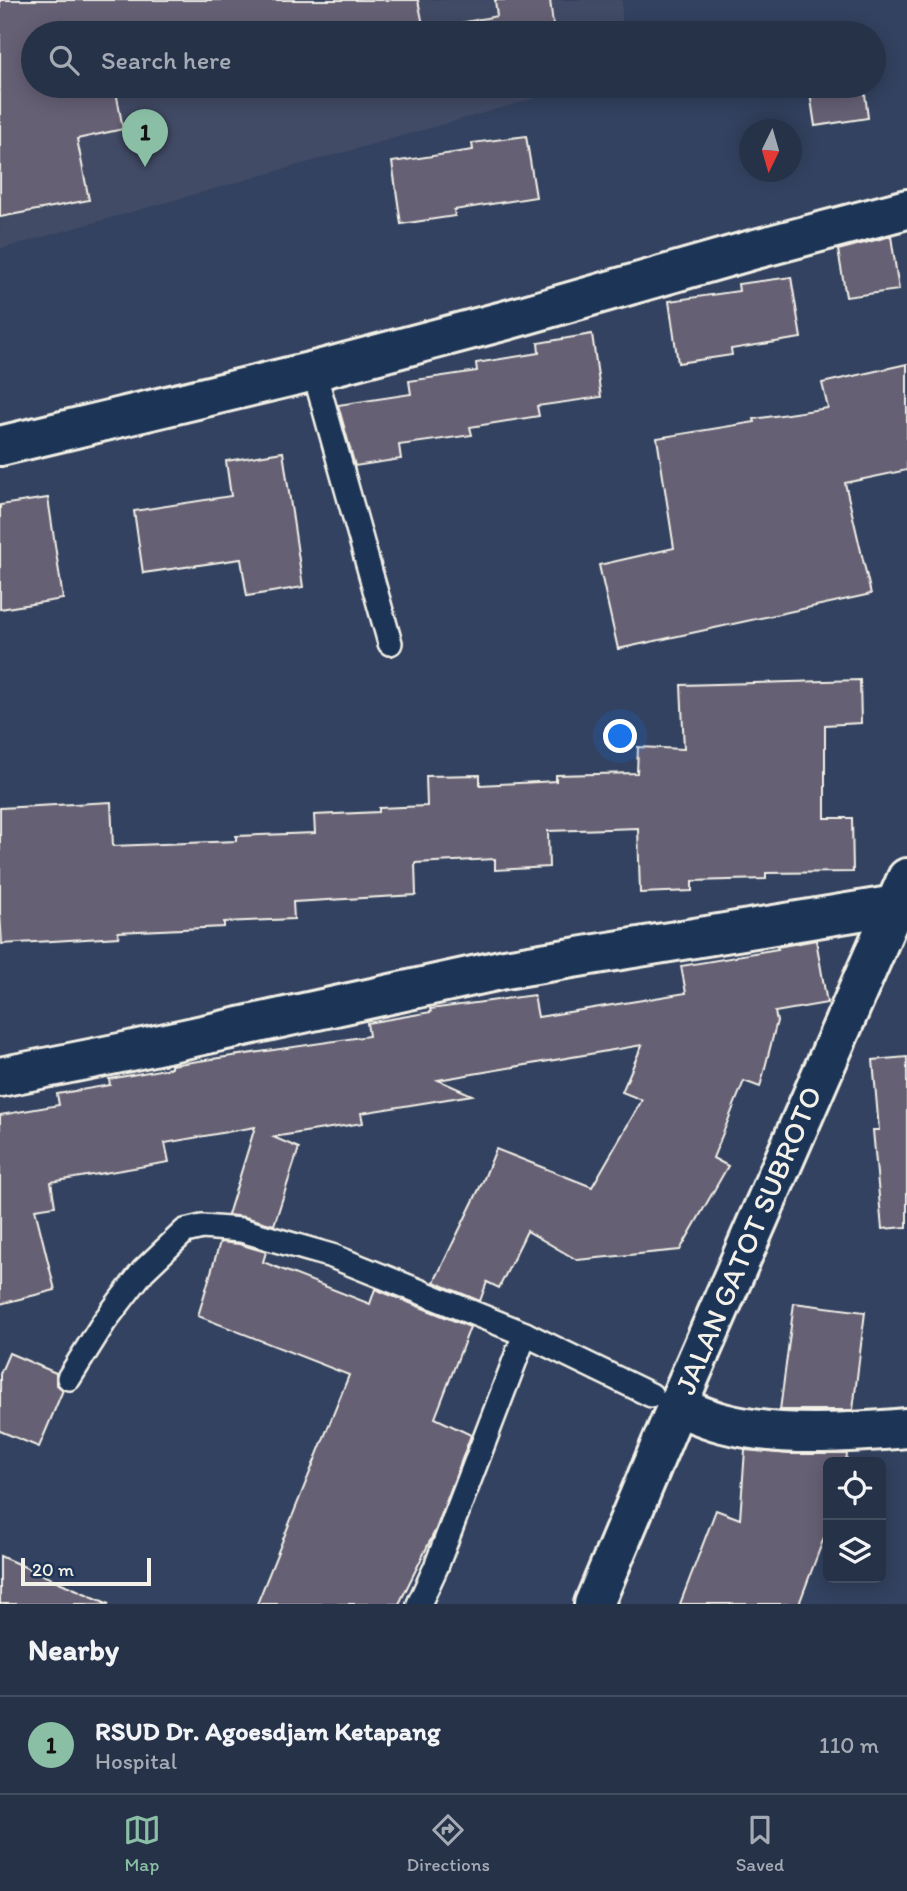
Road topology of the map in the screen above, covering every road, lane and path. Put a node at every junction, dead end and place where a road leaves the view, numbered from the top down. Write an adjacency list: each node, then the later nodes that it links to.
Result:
1 (907, 209): 2 (street)
2 (314, 372): 3 (street); 4 (lane)
3 (0, 446)
4 (390, 643)
5 (901, 892): 6 (street); 9 (street, JALAN GATOT SUBROTO)
6 (0, 1077)
7 (525, 1334): 8 (lane); 9 (lane); 11 (lane)
8 (69, 1378)
9 (666, 1402): 10 (street); 12 (street, JALAN GATOT SUBROTO)
10 (907, 1428)
11 (419, 1604)
12 (594, 1604)

